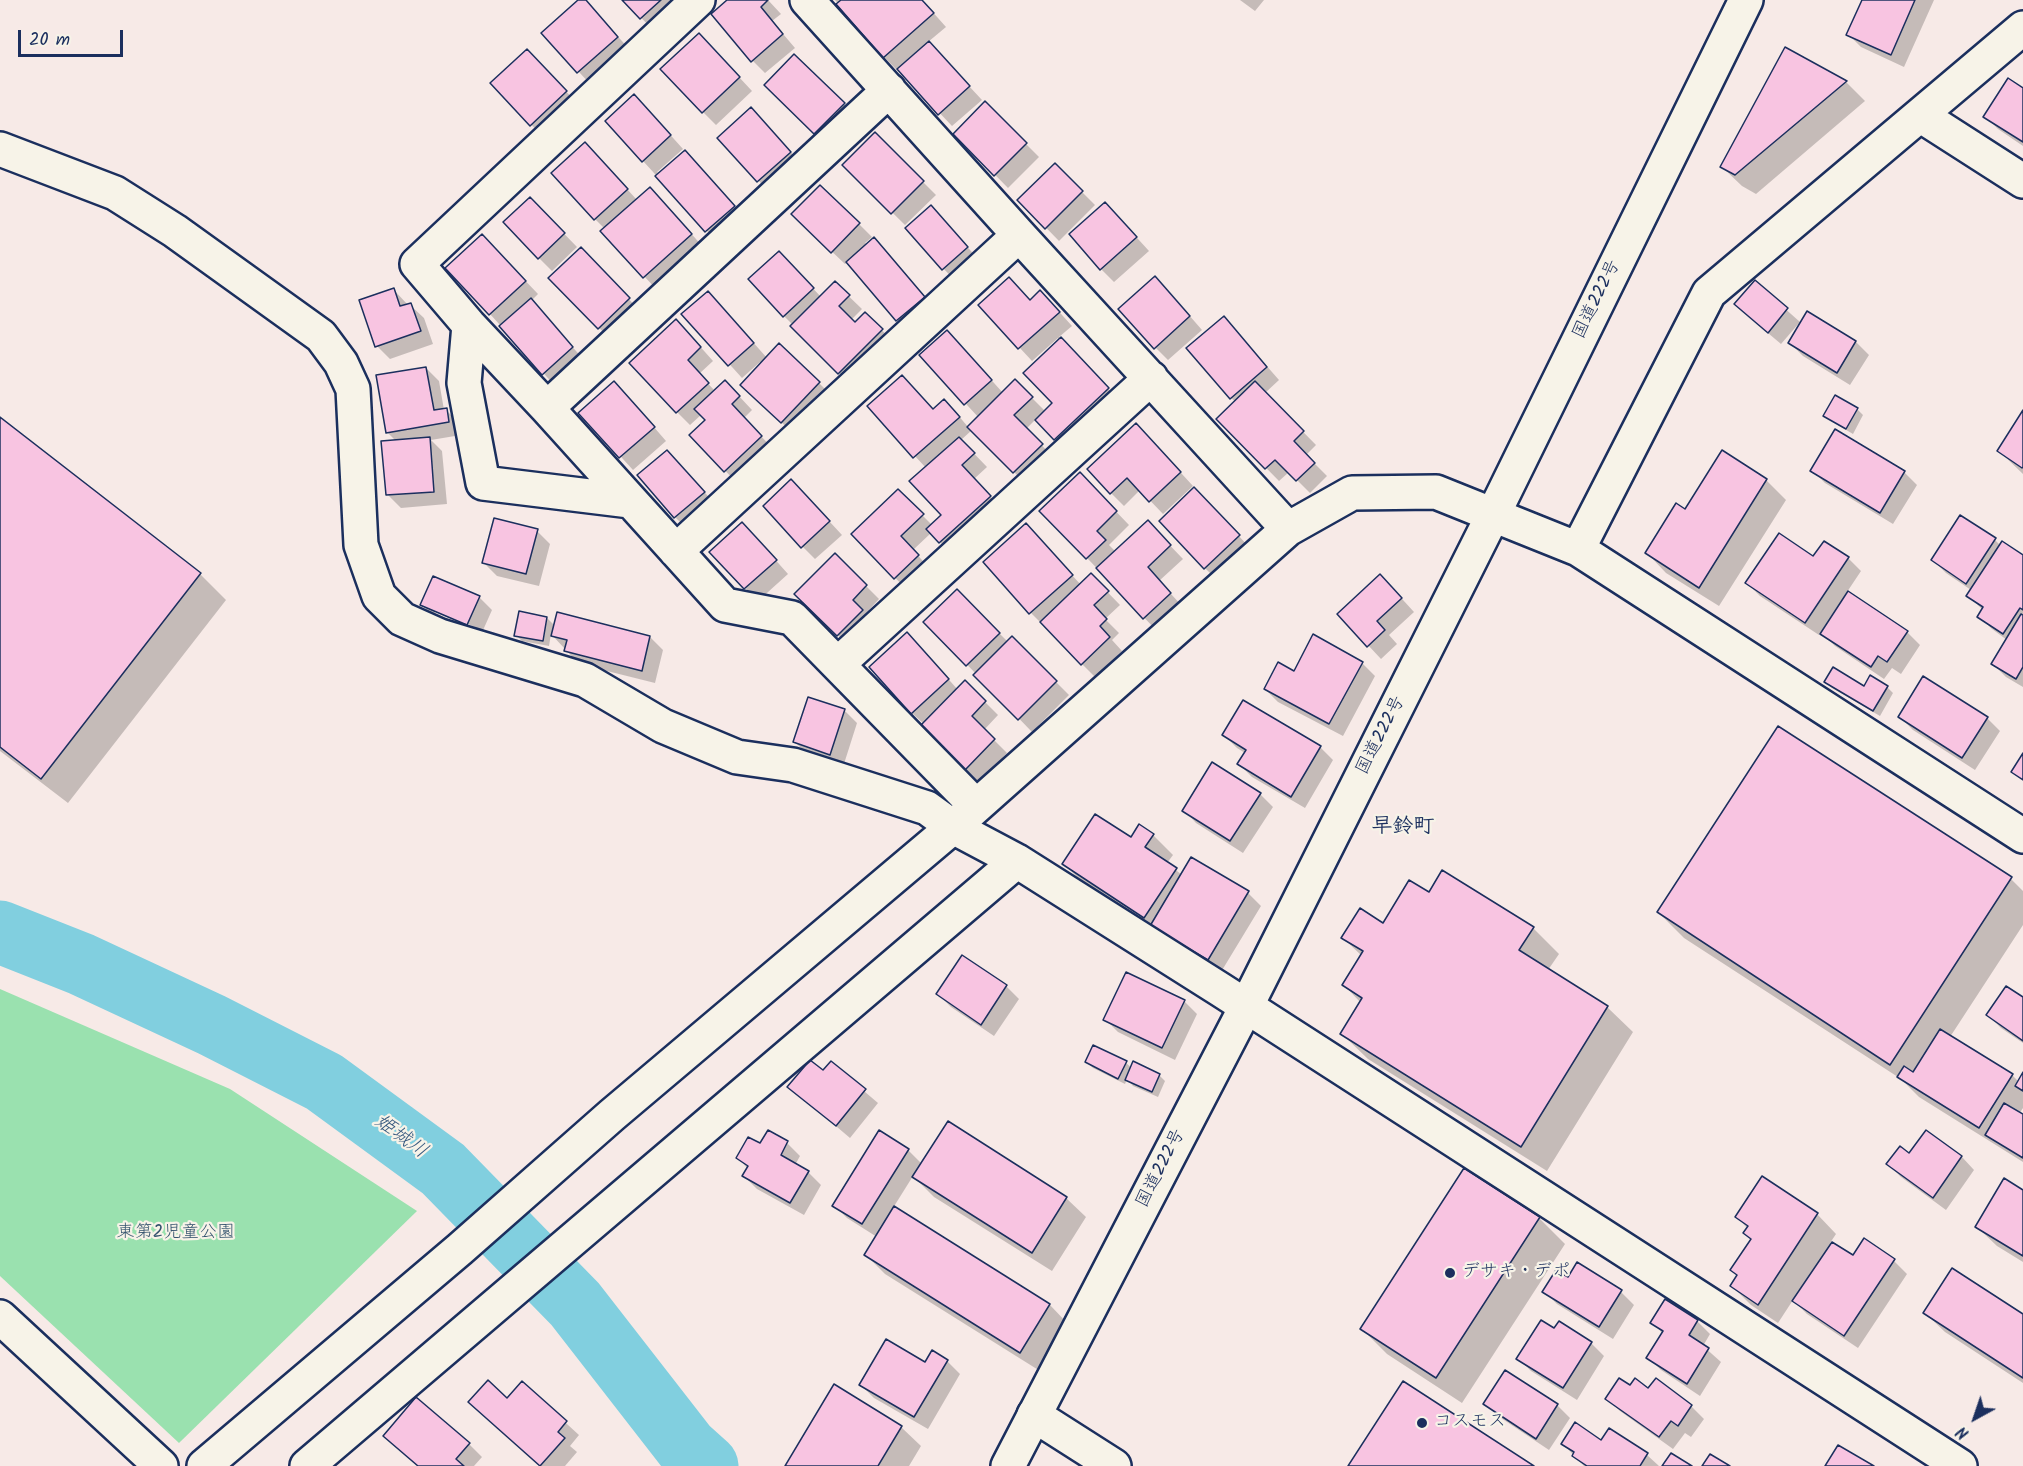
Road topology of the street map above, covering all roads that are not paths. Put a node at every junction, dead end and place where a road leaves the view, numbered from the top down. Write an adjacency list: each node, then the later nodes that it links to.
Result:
1 (698, 0): 10 (main road)
2 (807, 0): 5 (main road)
3 (1746, 0): 14 (main road, 国道222号)
4 (2023, 28): 6 (main road)
5 (890, 90): 9 (main road); 12 (main road)
6 (1920, 115): 8 (main road); 16 (main road)
7 (0, 149): 19 (main road)
8 (2023, 181)
9 (1019, 236): 11 (main road); 17 (main road)
10 (469, 325): 12 (main road); 13 (main road)
11 (1151, 378): 15 (main road); 18 (main road)
12 (547, 408): 13 (main road)
13 (630, 501): 17 (main road)
14 (1493, 515): 15 (main road); 16 (main road); 22 (main road, 国道222号)
15 (1288, 529): 19 (main road)
16 (1578, 549): 20 (main road)
17 (676, 551): 18 (main road)
18 (838, 664): 19 (main road)
19 (965, 817): 21 (main road); 26 (main road)
20 (2023, 836)
21 (1017, 861): 22 (main road); 27 (main road)
22 (1246, 1007): 24 (main road, 国道222号); 30 (main road)
23 (0, 1317): 25 (main road)
24 (1034, 1415): 28 (main road, 国道222号); 29 (main road)
25 (161, 1466)
26 (204, 1466)
27 (306, 1466)
28 (1008, 1466)
29 (1114, 1466)
30 (1960, 1466)

